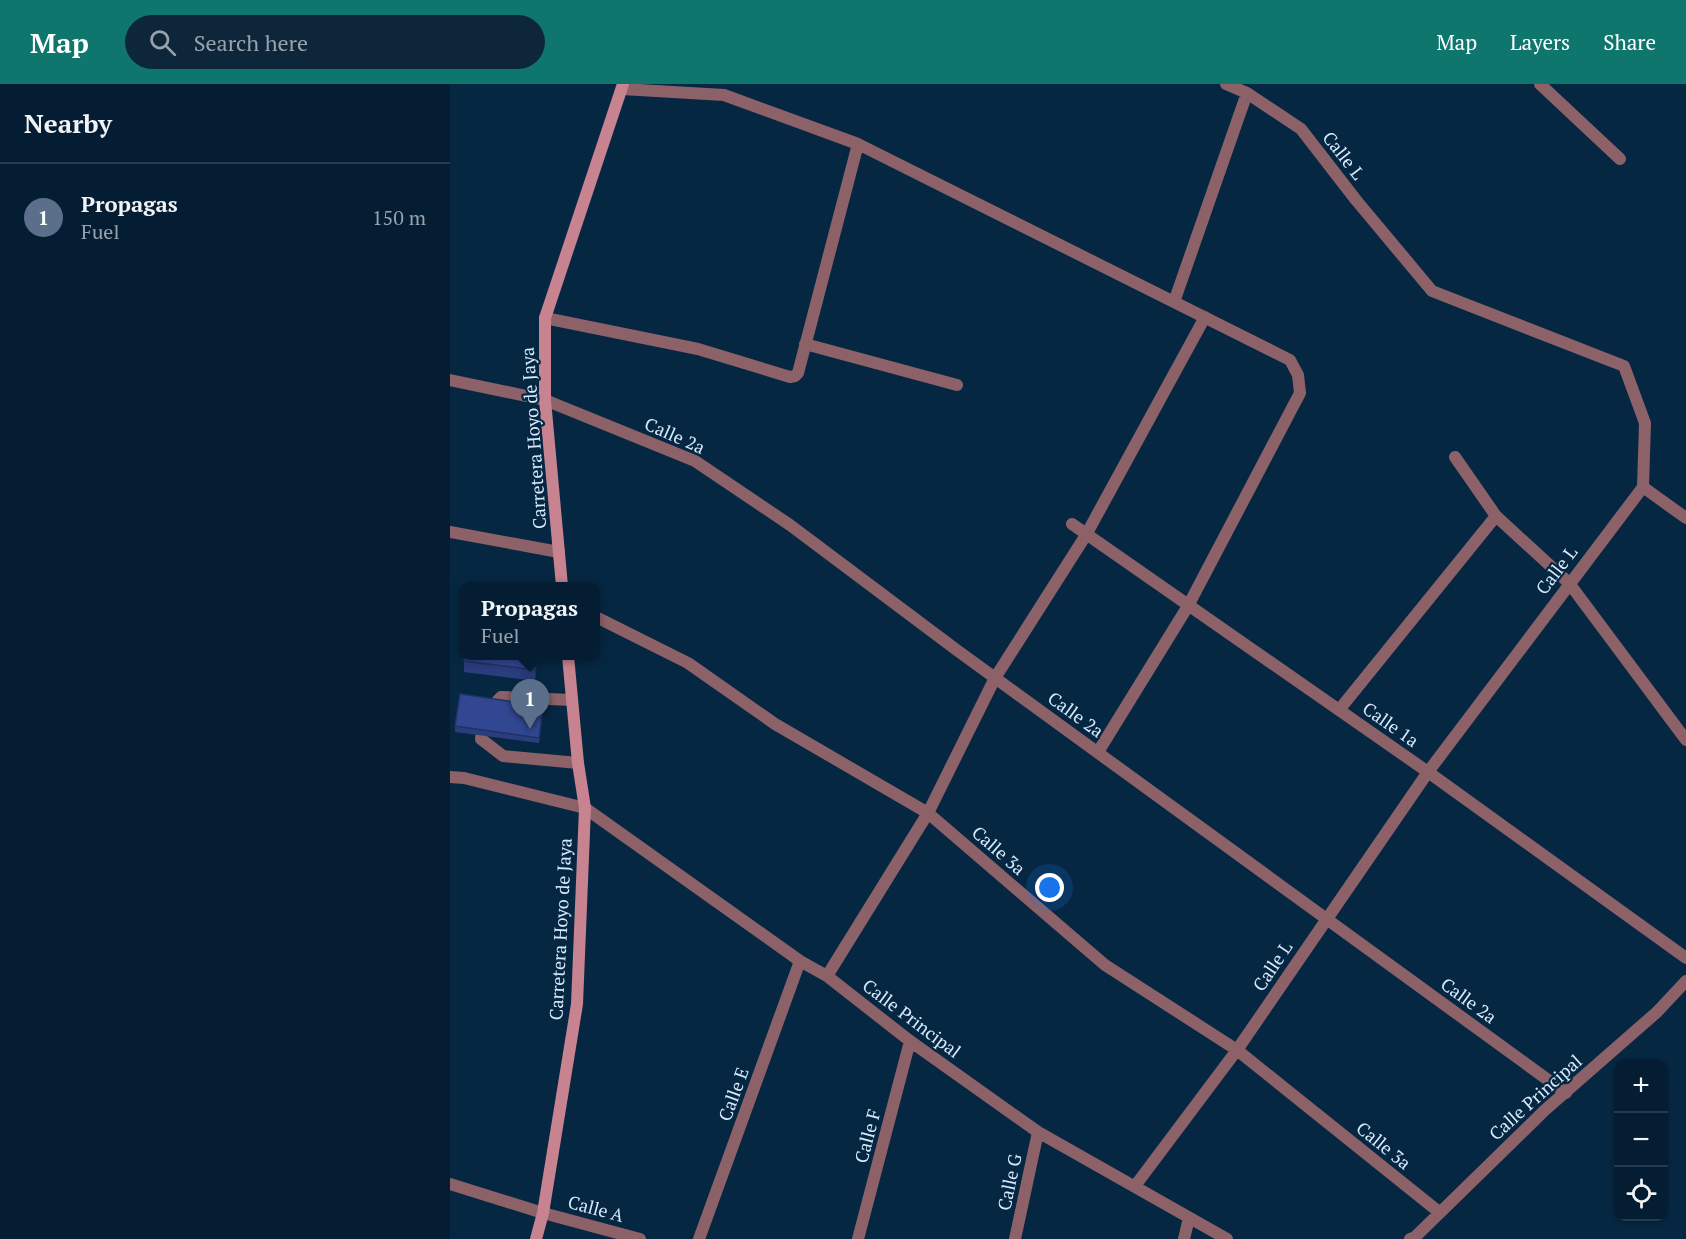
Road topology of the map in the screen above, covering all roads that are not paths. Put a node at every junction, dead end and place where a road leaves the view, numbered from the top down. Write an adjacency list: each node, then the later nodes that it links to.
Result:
1 (1226, 84): 5 (street, Calle L)
2 (1540, 84): 7 (street)
3 (622, 87): 4 (street); 10 (street, Carretera Hoyo de Jaya)
4 (725, 89): 6 (street)
5 (1247, 93): 8 (street); 16 (street, Calle L)
6 (858, 144): 8 (street); 11 (street)
7 (1620, 159)
8 (1173, 302): 9 (street)
9 (1205, 317): 21 (street); 25 (street)
10 (545, 318): 11 (street); 14 (street, Carretera Hoyo de Jaya)
11 (805, 344): 13 (street)
12 (450, 380): 14 (street, Calle 2a)
13 (957, 385)
14 (545, 400): 22 (street, Carretera Hoyo de Jaya); 28 (street, Calle 2a)
15 (1455, 457): 17 (street)
16 (1643, 487): 18 (street); 24 (street, Calle L)
17 (1496, 516): 24 (street); 30 (street)
18 (1686, 518)
19 (1072, 524): 21 (street, Calle 1a)
20 (450, 532): 22 (street)
21 (1086, 535): 25 (street, Calle 1a); 28 (street)
22 (559, 552): 23 (street, Carretera Hoyo de Jaya)
23 (562, 582)
24 (1569, 583): 31 (street); 34 (street, Calle L)
25 (1188, 606): 30 (street, Calle 1a); 32 (street)
26 (600, 619): 37 (street, Calle 3a)
27 (568, 660): 29 (street, Carretera Hoyo de Jaya)
28 (996, 678): 32 (street, Calle 2a); 37 (street)
29 (572, 700): 33 (street, Carretera Hoyo de Jaya); 33 (street)
30 (1339, 710): 34 (street, Calle 1a)
31 (1686, 740)
32 (1098, 752): 38 (street, Calle 2a)
33 (578, 763): 36 (street, Carretera Hoyo de Jaya)
34 (1428, 772): 38 (street, Calle L); 39 (street, Calle 1a)
35 (450, 777): 36 (street)
36 (585, 808): 40 (street, Calle Principal); 50 (street, Carretera Hoyo de Jaya)
37 (928, 813): 41 (street); 44 (street, Calle 3a)
38 (1326, 918): 44 (street, Calle L); 45 (street, Calle 2a)
39 (1686, 958)
40 (800, 961): 41 (street, Calle Principal); 54 (street, Calle E)
41 (828, 976): 43 (street, Calle Principal)
42 (1686, 981): 45 (street, Calle Principal)
43 (910, 1041): 46 (street, Calle Principal); 55 (street, Calle F)
44 (1237, 1050): 48 (street, Calle L); 49 (street, Calle 3a)
45 (1566, 1093): 49 (street, Calle Principal)
46 (1038, 1132): 48 (street, Calle Principal); 56 (street, Calle G)
47 (450, 1184): 50 (street, Calle A)
48 (1135, 1186): 51 (street, Calle Principal)
49 (1439, 1212): 59 (street, Calle Principal)
50 (543, 1213): 52 (street, Carretera Hoyo de Jaya); 53 (street, Calle A)
51 (1190, 1218): 57 (street); 58 (street, Calle Principal)
52 (536, 1239)
53 (640, 1239)
54 (699, 1239)
55 (858, 1239)
56 (1015, 1239)
57 (1184, 1239)
58 (1227, 1239)
59 (1410, 1239)

